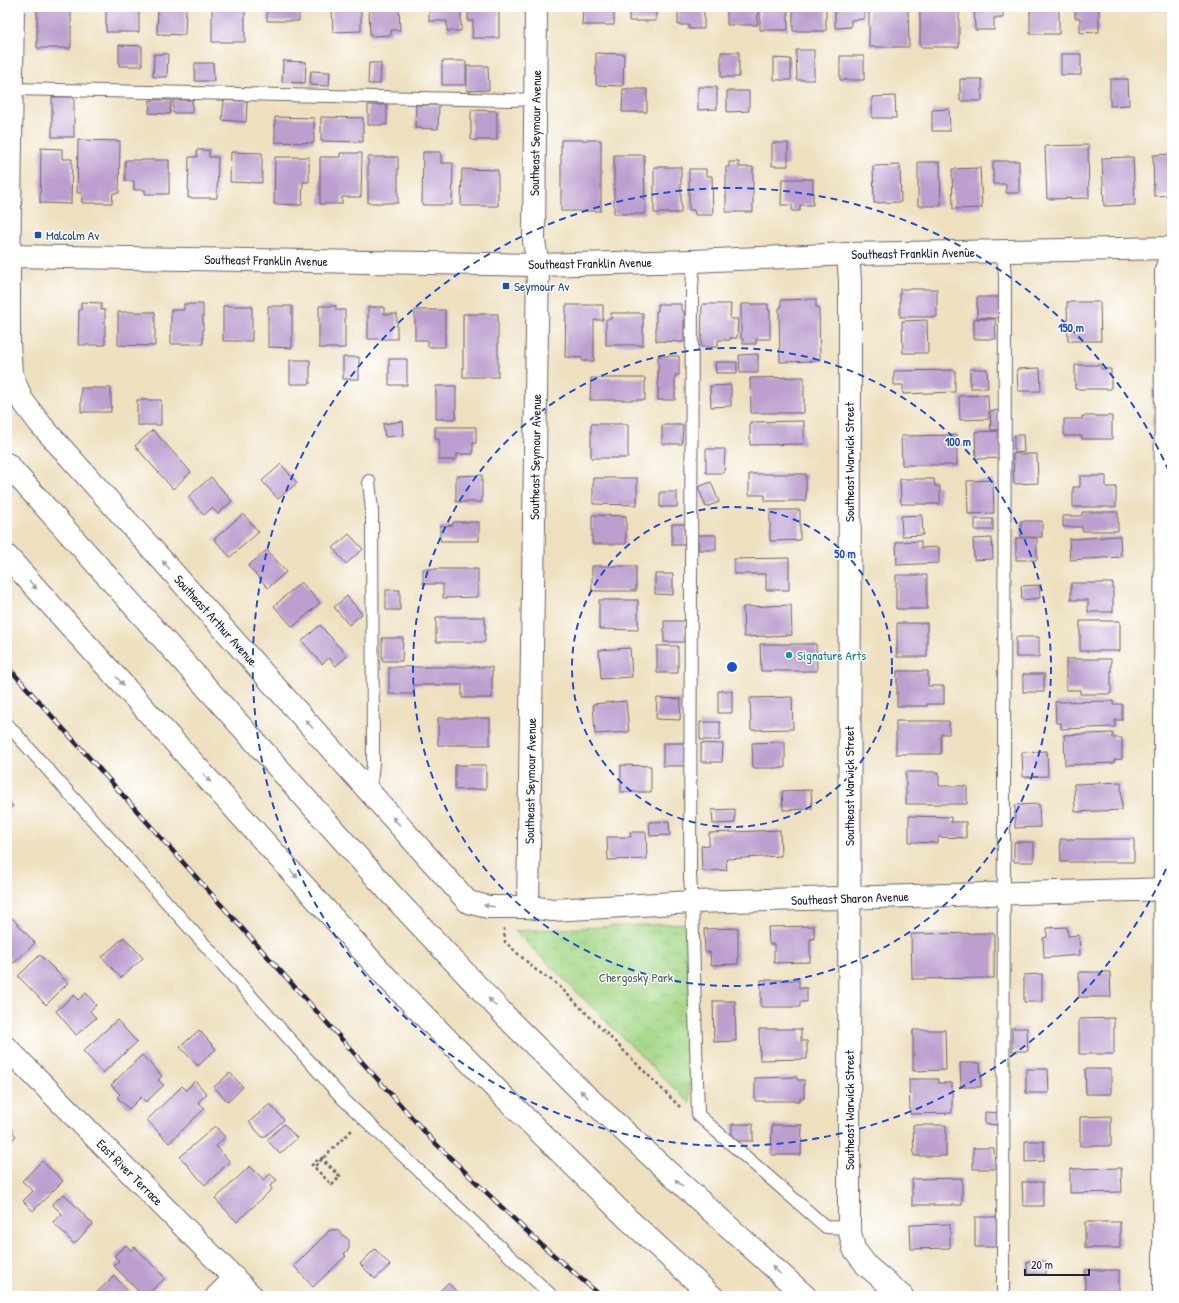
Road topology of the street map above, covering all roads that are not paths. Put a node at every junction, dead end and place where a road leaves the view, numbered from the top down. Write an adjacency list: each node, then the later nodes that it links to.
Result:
1 (13, 7): 3 (main road, Southeast Arthur Avenue)
2 (536, 7): 4 (main road, Southeast Seymour Avenue)
3 (13, 89): 4 (lane); 8 (main road, Southeast Arthur Avenue)
4 (536, 99): 10 (main road, Southeast Seymour Avenue)
5 (1172, 250): 6 (main road, Southeast Franklin Avenue); 16 (main road)
6 (1003, 252): 7 (main road, Southeast Franklin Avenue); 17 (lane)
7 (848, 254): 9 (main road, Southeast Franklin Avenue); 18 (main road, Southeast Warwick Street)
8 (8, 256): 10 (main road, Southeast Franklin Avenue); 15 (main road, Southeast Arthur Avenue, one-way to 8)
9 (694, 261): 10 (main road, Southeast Franklin Avenue); 19 (lane)
10 (538, 265): 20 (main road, Southeast Seymour Avenue)
11 (7, 464): 28 (main road, one-way to 11)
12 (369, 481): 15 (lane)
13 (7, 556): 27 (main road, one-way to 27)
14 (7, 724): 26 (lane)
15 (370, 793): 20 (main road, Southeast Arthur Avenue, one-way to 15)
16 (1168, 889): 17 (main road, Southeast Sharon Avenue); 31 (main road)
17 (1003, 893): 18 (main road, Southeast Sharon Avenue); 30 (lane)
18 (849, 899): 19 (main road, Southeast Sharon Avenue); 22 (main road, Southeast Warwick Street)
19 (692, 902): 20 (main road, Southeast Sharon Avenue); 22 (lane)
20 (528, 907)
21 (7, 1048): 23 (main road, East River Terrace)
22 (849, 1228): 29 (main road, Southeast Warwick Street)
23 (235, 1278): 24 (main road); 25 (main road, East River Terrace)
24 (217, 1296)
25 (252, 1296)
26 (552, 1296)
27 (712, 1296)
28 (805, 1296)
29 (902, 1296)
30 (1003, 1296)
31 (1164, 1296)

